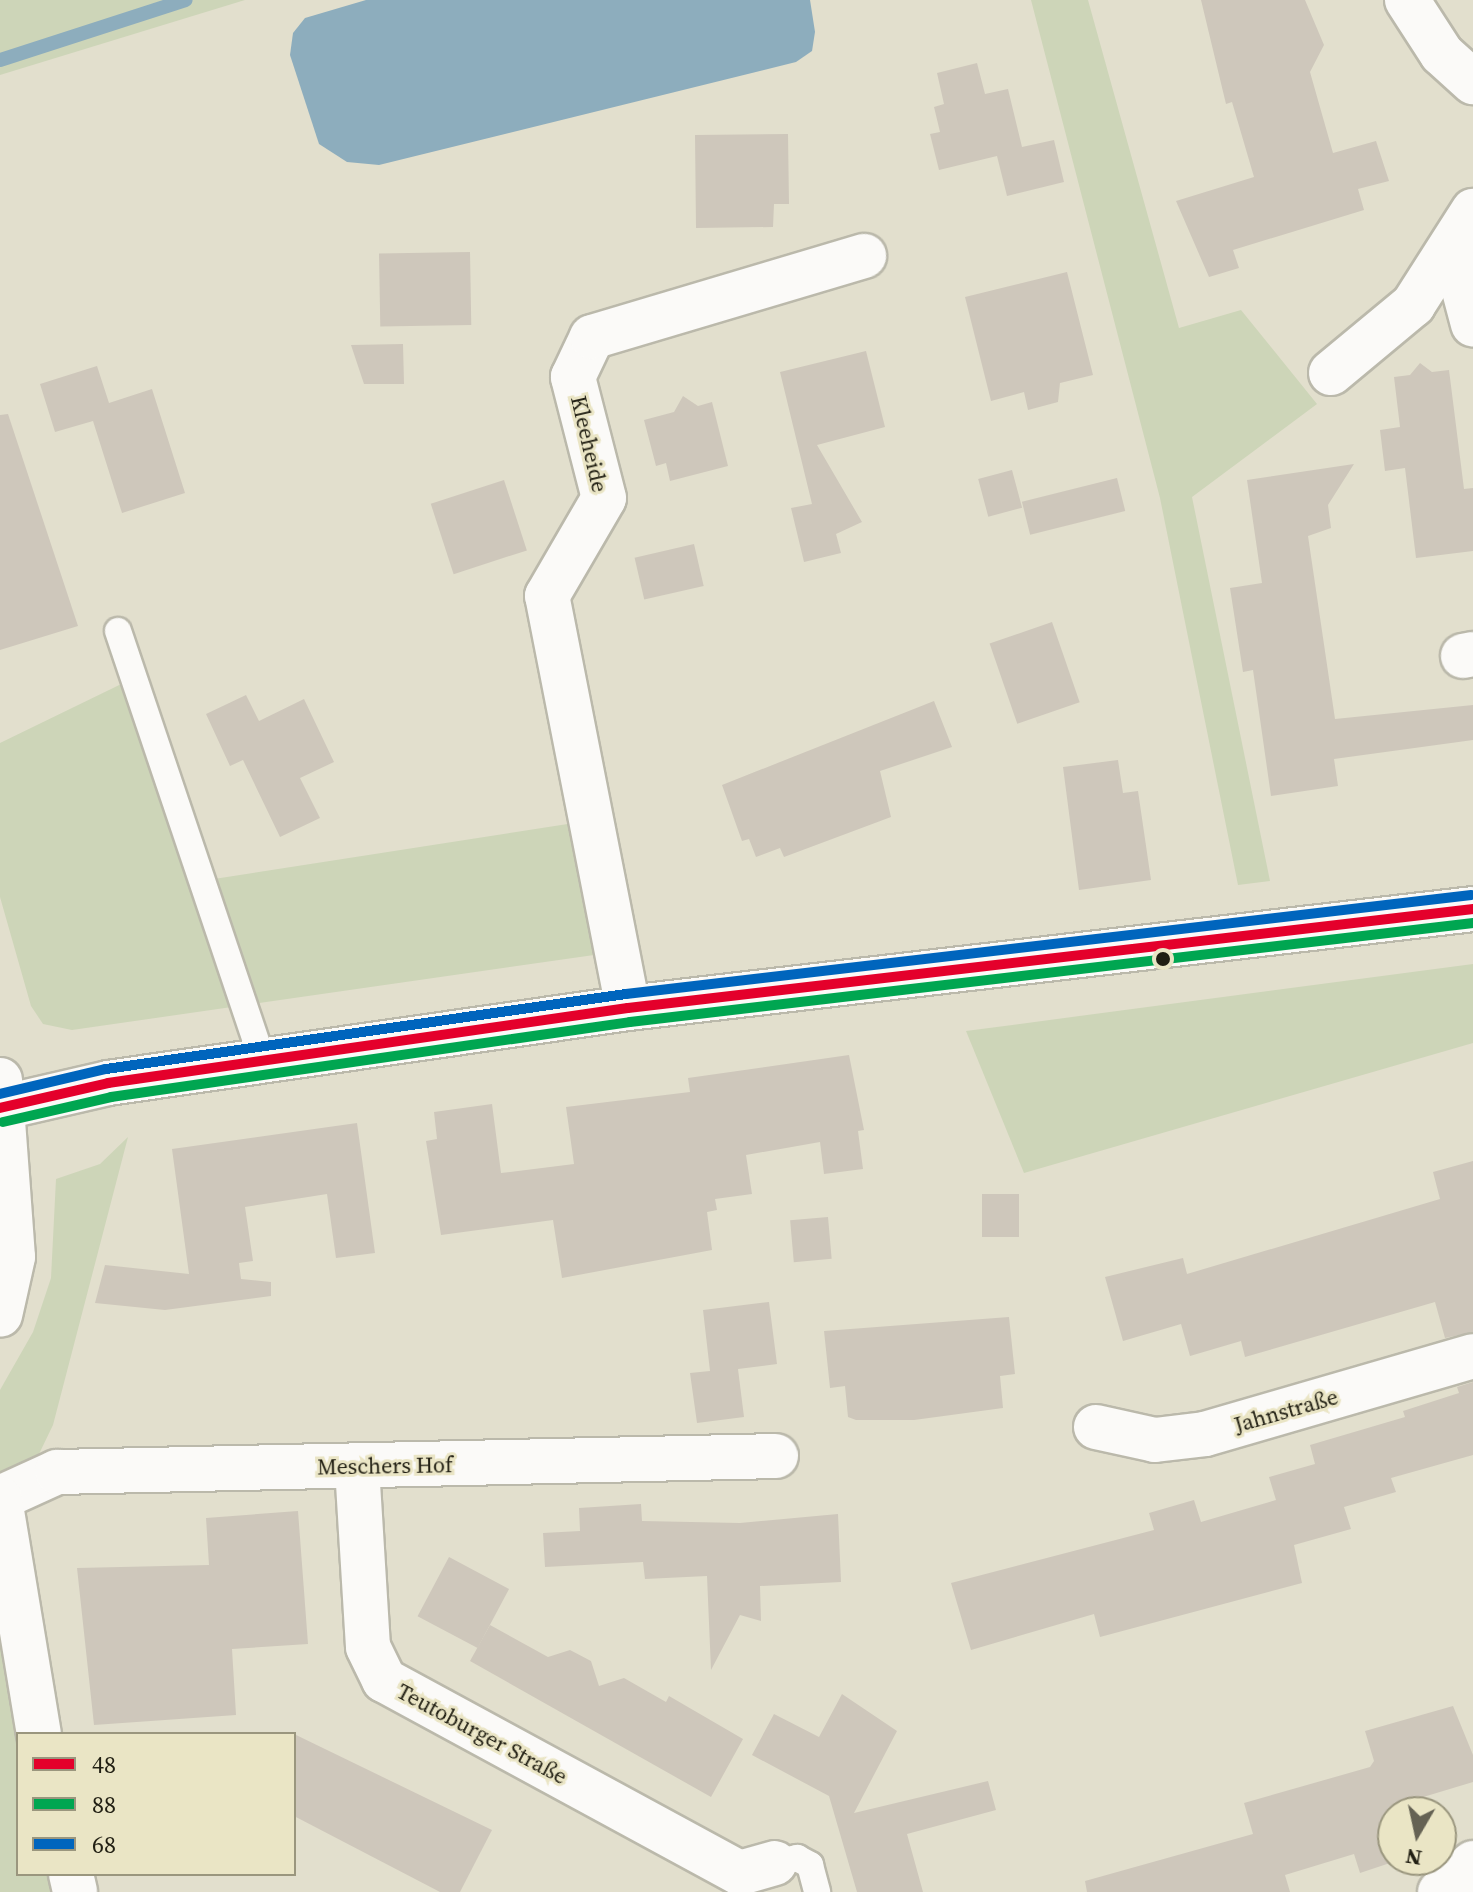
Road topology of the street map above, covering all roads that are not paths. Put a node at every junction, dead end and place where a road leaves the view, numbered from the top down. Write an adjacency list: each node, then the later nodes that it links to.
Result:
1 (1407, 0): 2 (street)
2 (1473, 82)
3 (1473, 211): 4 (street)
4 (1453, 249): 6 (street); 7 (street)
5 (864, 256): 10 (street, Kleeheide)
6 (1473, 324)
7 (1331, 373)
8 (118, 631): 11 (lane)
9 (1473, 909): 10 (street)
10 (628, 1008): 11 (street)
11 (262, 1060): 12 (street)
12 (1, 1098): 13 (street)
13 (0, 1315)
14 (1473, 1356): 15 (street, Jahnstraße)
15 (1096, 1427)
16 (776, 1456): 17 (street, Meschers Hof)
17 (357, 1467): 18 (street, Meschers Hof); 20 (street, Teutoburger Straße)
18 (0, 1498): 19 (street)
19 (39, 1732)
20 (775, 1863): 22 (lane)
21 (1473, 1863): 23 (street)
22 (817, 1892)
23 (1440, 1892)

